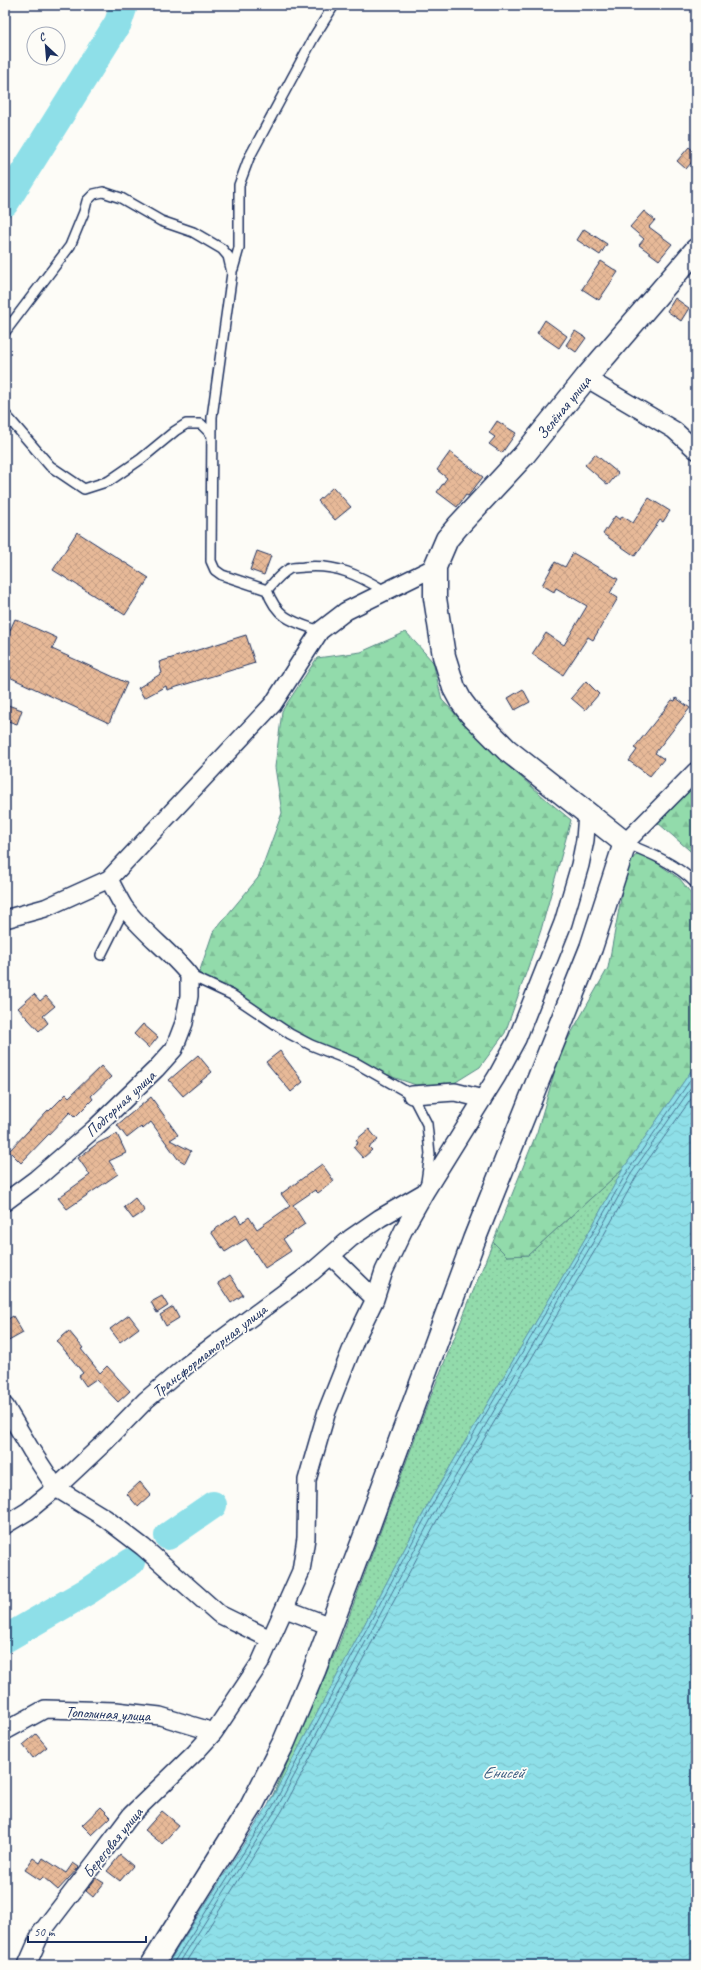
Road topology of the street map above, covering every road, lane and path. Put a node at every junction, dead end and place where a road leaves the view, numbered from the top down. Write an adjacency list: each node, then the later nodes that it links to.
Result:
1 (334, 5): 3 (lane)
2 (696, 250): 5 (street, Зелёная улица)
3 (232, 273): 4 (lane); 7 (lane)
4 (5, 332)
5 (586, 378): 8 (street); 9 (street, Зелёная улица)
6 (5, 414): 7 (lane)
7 (212, 435): 10 (lane)
8 (696, 450)
9 (435, 567): 11 (street); 14 (street)
10 (267, 590): 11 (lane); 12 (lane)
11 (385, 591): 12 (street)
12 (320, 631): 16 (street)
13 (696, 771): 15 (street)
14 (587, 813): 15 (street); 23 (street, Береговая улица)
15 (625, 843): 17 (lane); 32 (street)
16 (109, 880): 18 (street); 19 (street)
17 (696, 884)
18 (125, 907): 20 (lane); 21 (street)
19 (5, 919)
20 (101, 955)
21 (189, 975): 22 (lane); 25 (street, Подгорная улица)
22 (412, 1094): 23 (street); 24 (lane)
23 (483, 1099): 24 (street, Береговая улица)
24 (425, 1192): 26 (street, Трансформаторная улица); 27 (street, Береговая улица)
25 (5, 1202)
26 (331, 1256): 27 (street); 29 (street, Трансформаторная улица)
27 (375, 1299): 31 (street, Береговая улица)
28 (5, 1406): 29 (street)
29 (56, 1488): 30 (street, Трансформаторная улица); 33 (street)
30 (5, 1525)
31 (286, 1609): 32 (street); 33 (street, Береговая улица)
32 (330, 1626): 37 (street)
33 (270, 1639): 35 (street, Береговая улица)
34 (5, 1731): 35 (street, Тополиная улица)
35 (214, 1732): 36 (street, Береговая улица)
36 (27, 1965)
37 (152, 1965)

